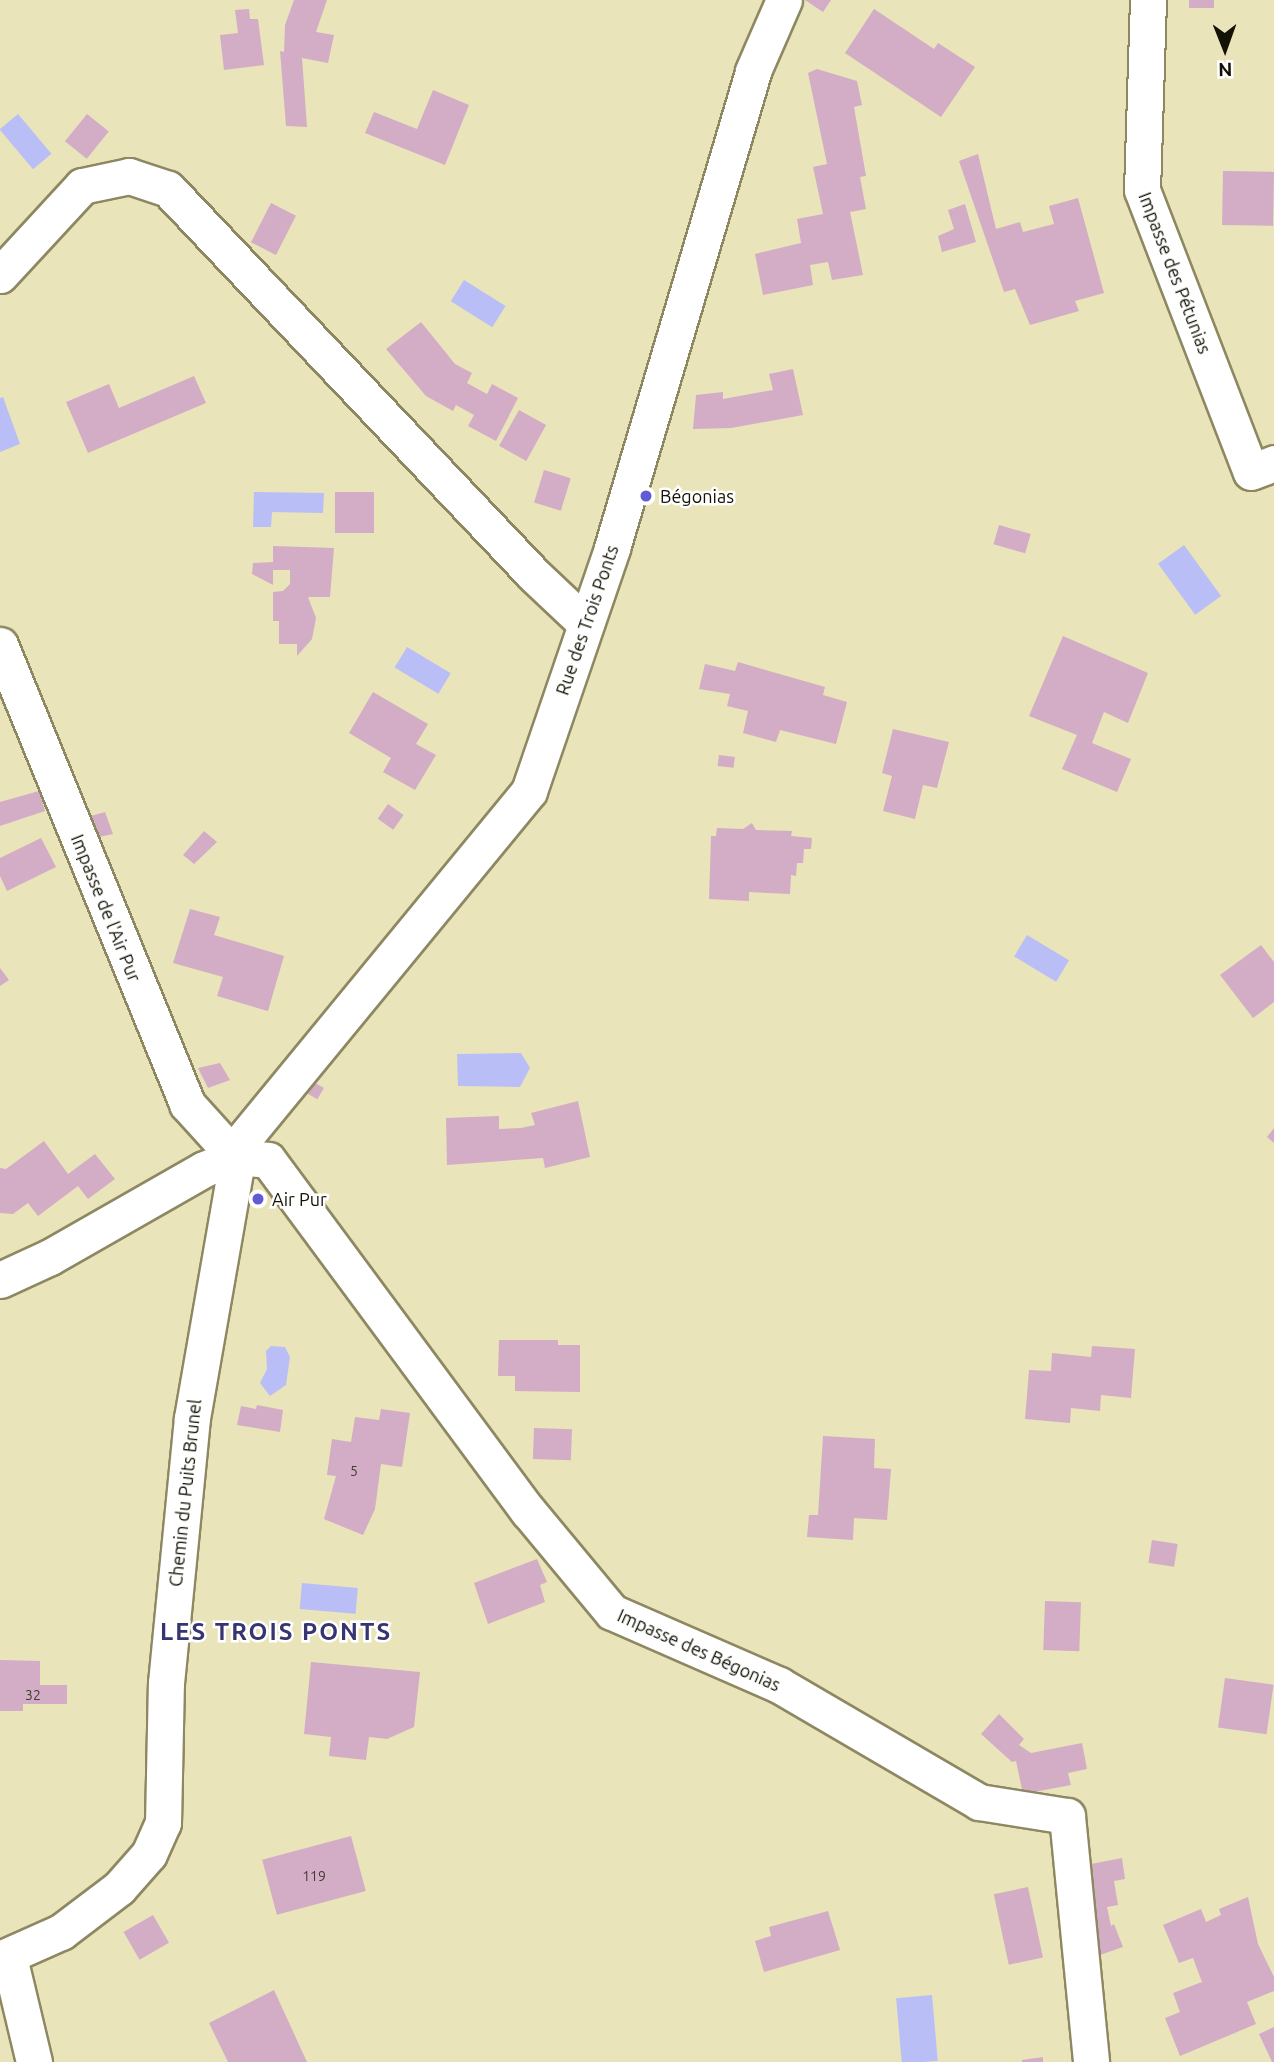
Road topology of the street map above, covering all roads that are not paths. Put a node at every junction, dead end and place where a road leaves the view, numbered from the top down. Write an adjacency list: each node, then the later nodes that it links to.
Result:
1 (783, 0): 5 (street, Rue des Trois Ponts)
2 (1148, 0): 4 (street, Impasse des Pétunias)
3 (0, 275): 5 (street)
4 (1274, 463)
5 (586, 624): 7 (street, Rue des Trois Ponts)
6 (0, 645): 7 (street, Impasse de l'Air Pur)
7 (235, 1157): 8 (street); 9 (street, Chemin du Puits Brunel); 11 (street, Impasse des Bégonias)
8 (0, 1280)
9 (4, 1958): 10 (street)
10 (34, 2062)
11 (1091, 2062)

